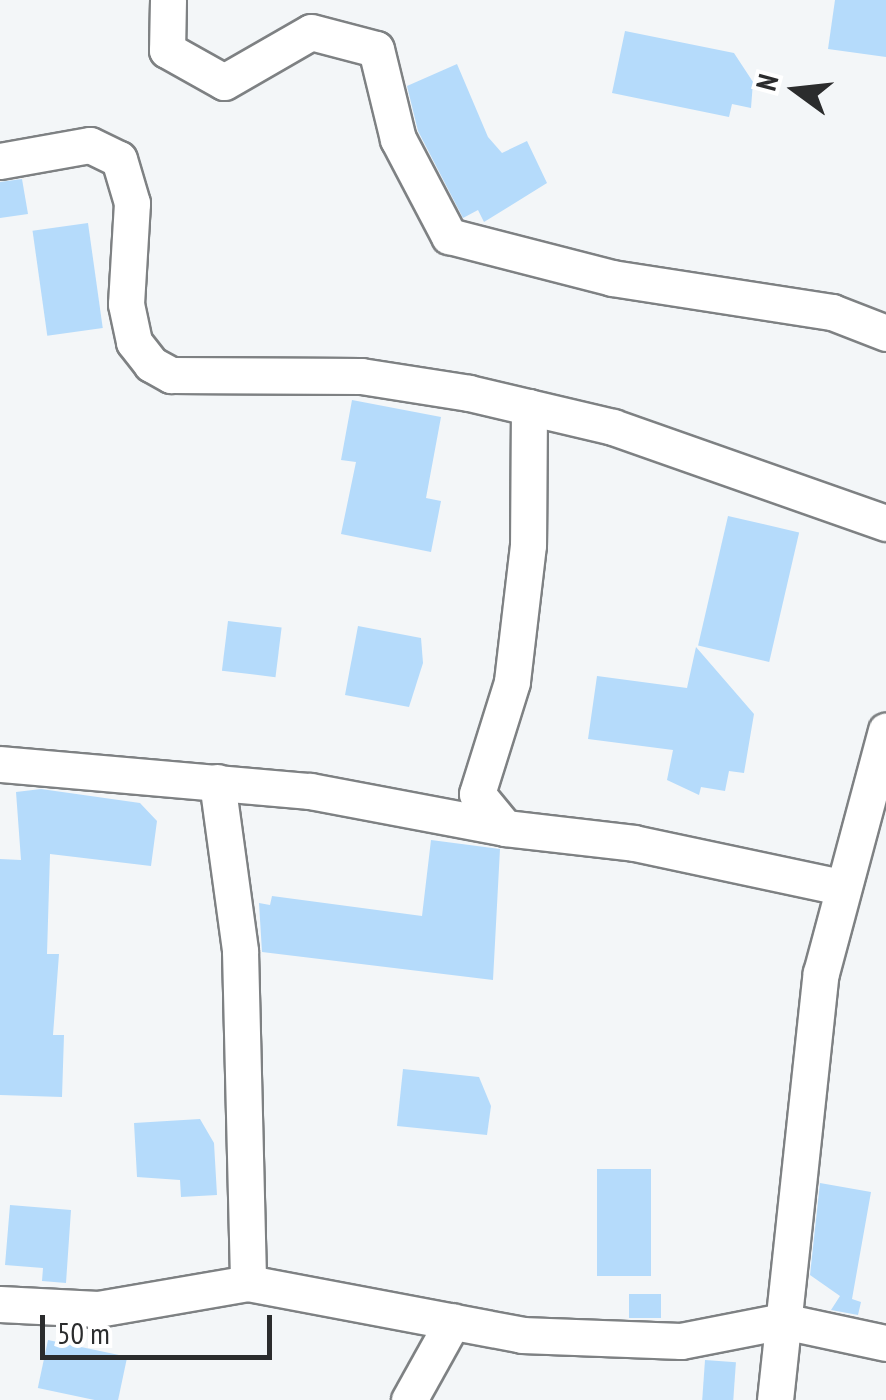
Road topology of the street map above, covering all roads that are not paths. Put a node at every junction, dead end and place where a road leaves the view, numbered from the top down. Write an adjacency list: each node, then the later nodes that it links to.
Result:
1 (168, 0): 3 (street)
2 (0, 161): 4 (street)
3 (886, 333)
4 (529, 407): 5 (street); 9 (street)
5 (886, 523)
6 (886, 731): 10 (street)
7 (0, 764): 8 (street)
8 (218, 782): 9 (street); 11 (street)
9 (505, 828): 10 (street)
10 (841, 887): 13 (street)
11 (248, 1283): 12 (street); 14 (street)
12 (0, 1304)
13 (783, 1320): 14 (street); 15 (street); 17 (street)
14 (453, 1322): 16 (street)
15 (886, 1344)
16 (409, 1400)
17 (775, 1400)

